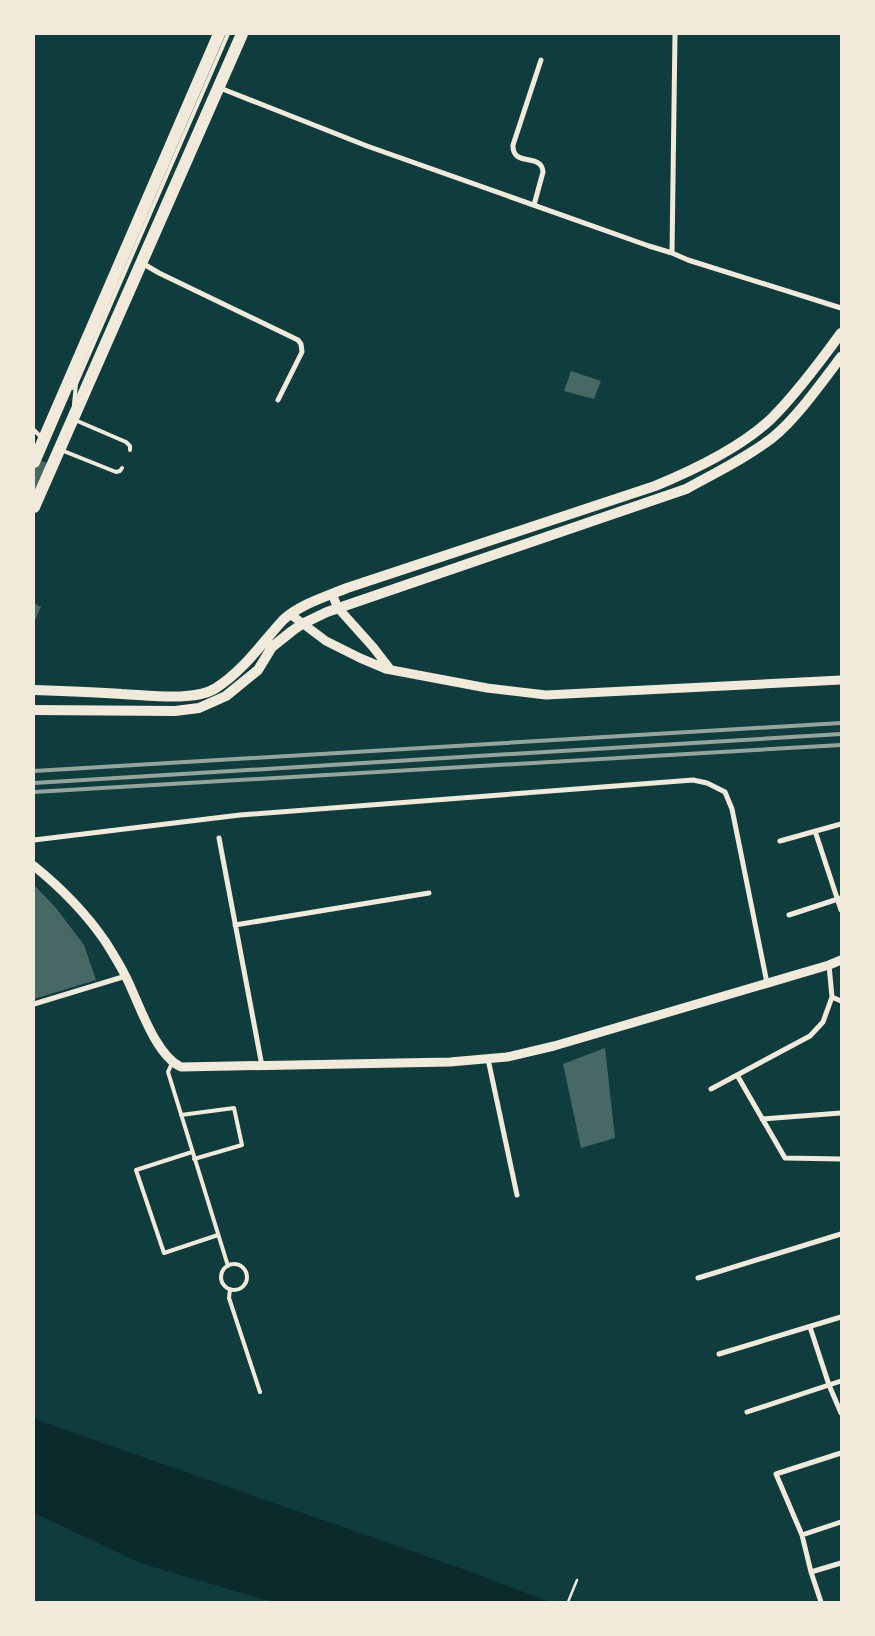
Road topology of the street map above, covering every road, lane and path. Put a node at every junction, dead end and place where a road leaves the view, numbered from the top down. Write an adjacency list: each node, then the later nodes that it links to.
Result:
1 (218, 34): 5 (main road)
2 (228, 34): 15 (lane)
3 (242, 34): 6 (main road)
4 (675, 34): 10 (street)
5 (211, 51): 6 (main road); 19 (main road)
6 (231, 60): 8 (main road)
7 (540, 60): 9 (street)
8 (220, 88): 9 (street); 11 (main road)
9 (534, 205): 10 (street)
10 (672, 253): 12 (street)
11 (142, 263): 16 (street); 17 (main road)
12 (841, 308)
13 (841, 333): 26 (main road)
14 (841, 357): 27 (main road)
15 (76, 384): 22 (lane); 25 (lane)
16 (278, 400)
17 (73, 420): 20 (main road); 21 (lane)
18 (34, 430): 19 (lane)
19 (43, 440): 23 (main road)
20 (59, 449): 24 (lane); 25 (main road)
21 (130, 450)
22 (34, 456)
23 (34, 462)
24 (122, 468)
25 (34, 508)
26 (332, 594): 27 (street); 28 (main road)
27 (338, 608): 29 (main road); 30 (street)
28 (290, 614): 29 (street); 32 (main road)
29 (302, 624): 30 (street); 33 (main road)
30 (390, 670): 31 (street)
31 (841, 680)
32 (34, 690)
33 (34, 710)
34 (841, 824): 35 (street)
35 (815, 831): 38 (street); 41 (street)
36 (219, 838): 44 (street)
37 (34, 840): 48 (street)
38 (780, 841)
39 (34, 866): 47 (street)
40 (429, 893): 44 (street)
41 (839, 899): 42 (street); 43 (street)
42 (841, 910)
43 (789, 915)
44 (235, 925): 54 (street)
45 (841, 960): 46 (street)
46 (829, 965): 48 (street); 49 (street)
47 (126, 976): 51 (street); 53 (street)
48 (767, 983): 52 (street)
49 (832, 997): 50 (street); 55 (street)
50 (841, 1001)
51 (34, 1004)
52 (488, 1059): 54 (street); 63 (street)
53 (172, 1063): 54 (street); 58 (lane)
54 (262, 1066)
55 (737, 1075): 56 (street); 59 (street)
56 (711, 1089)
57 (841, 1113): 59 (street)
58 (181, 1115): 60 (lane); 62 (lane)
59 (762, 1119): 61 (street)
60 (192, 1152): 62 (lane); 65 (lane)
61 (841, 1158)
62 (194, 1159): 65 (lane)
63 (518, 1195)
64 (841, 1234): 67 (street)
65 (218, 1235): 66 (lane)
66 (228, 1266): 68 (lane); 68 (lane)
67 (698, 1278)
68 (230, 1289): 74 (lane)
69 (841, 1317): 70 (street)
70 (810, 1327): 71 (street); 73 (street)
71 (719, 1354)
72 (841, 1381): 73 (street)
73 (829, 1385): 75 (street); 76 (street)
74 (260, 1392)
75 (747, 1412)
76 (841, 1413)
77 (841, 1453): 79 (street)
78 (841, 1522): 79 (street)
79 (802, 1535): 81 (street)
80 (841, 1563): 81 (street)
81 (811, 1572): 84 (street)
82 (577, 1580): 83 (path)
83 (568, 1602)
84 (821, 1602)

